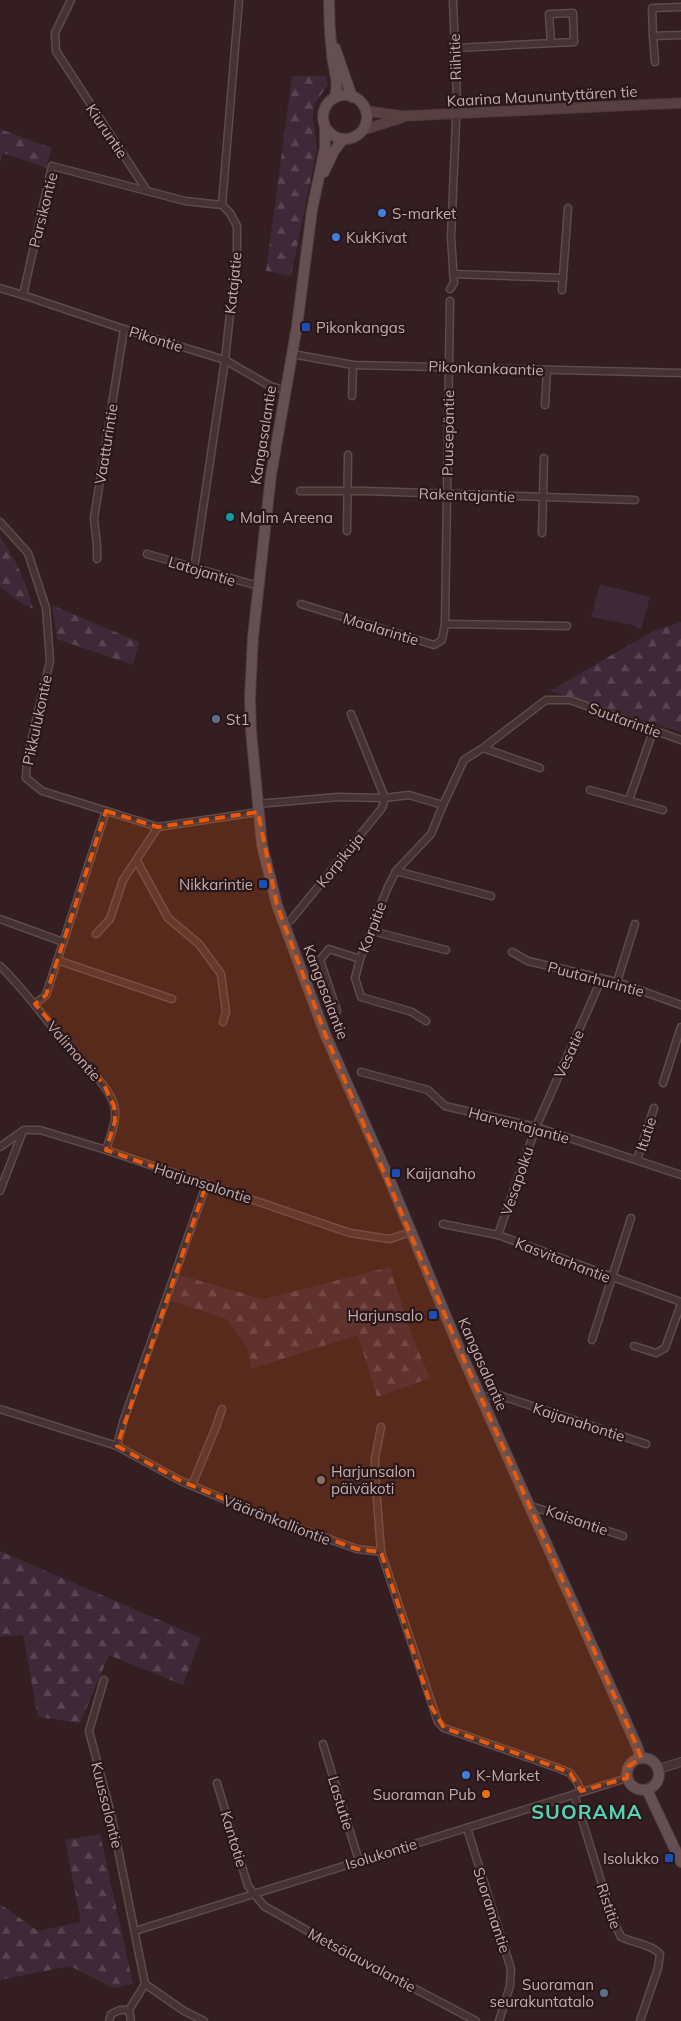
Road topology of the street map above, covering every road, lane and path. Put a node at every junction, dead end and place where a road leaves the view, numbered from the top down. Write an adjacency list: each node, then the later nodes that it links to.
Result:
1 (71, 0): 22 (street, Kiuruntie)
2 (239, 0): 23 (street)
3 (329, 0): 7 (main road)
4 (453, 0): 10 (street, Riihitie)
5 (681, 7): 8 (street)
6 (681, 35): 8 (street)
7 (330, 36): 12 (main road); 13 (main road)
8 (654, 36): 11 (street)
9 (551, 43): 9 (street); 10 (street)
10 (456, 48): 16 (street, Riihitie)
11 (655, 62)
12 (335, 97): 13 (main road); 18 (main road)
13 (352, 97): 15 (main road)
14 (681, 103): 16 (main road, Kaarina Maununtyttären tie)
15 (366, 111): 17 (main road, Kaarina Maununtyttären tie); 19 (main road)
16 (455, 114): 17 (main road, Kaarina Maununtyttären tie); 25 (street)
17 (404, 116): 19 (main road, Kaarina Maununtyttären tie)
18 (325, 128): 20 (main road); 21 (main road, Kangasalantie)
19 (363, 130): 20 (main road)
20 (343, 139): 21 (main road, Kangasalantie)
21 (319, 182): 33 (main road, Kangasalantie)
22 (147, 192): 23 (street); 30 (street, Parsikontie)
23 (222, 205): 34 (street, Katajatie)
24 (568, 208): 26 (street)
25 (453, 274): 26 (street); 28 (street)
26 (563, 278): 29 (street)
27 (0, 289): 30 (street)
28 (450, 289)
29 (562, 290)
30 (24, 295): 32 (street, Pikontie)
31 (450, 301): 36 (street, Puusepäntie)
32 (124, 329): 34 (street, Pikontie); 53 (street, Vaatturintie)
33 (292, 354): 35 (street, Pikonkankaantie); 39 (main road, Kangasalantie)
34 (225, 360): 39 (street, Pikontie); 54 (street, Katajatie)
35 (352, 365): 36 (street, Pikonkankaantie); 40 (street)
36 (450, 367): 37 (street, Pikonkankaantie); 46 (street, Puusepäntie)
37 (547, 370): 38 (street, Pikonkankaantie); 41 (street)
38 (681, 373)
39 (285, 390): 55 (main road, Kangasalantie)
40 (352, 396)
41 (546, 406)
42 (348, 455): 45 (street)
43 (544, 458): 47 (street)
44 (300, 491): 45 (street, Rakentajantie)
45 (348, 491): 46 (street, Rakentajantie); 50 (street)
46 (446, 494): 47 (street, Rakentajantie); 57 (street, Puusepäntie)
47 (542, 498): 48 (street, Rakentajantie); 51 (street)
48 (635, 500)
49 (0, 522): 71 (street, Pikkulukontie)
50 (347, 531)
51 (542, 534)
52 (147, 554): 54 (street, Latojantie)
53 (97, 559)
54 (194, 569): 55 (street, Latojantie)
55 (258, 586): 69 (main road, Kangasalantie)
56 (301, 604): 57 (street, Maalarintie)
57 (445, 624): 58 (street)
58 (567, 626)
59 (570, 700): 61 (street, Suutarintie); 63 (street, Korpitie)
60 (351, 714): 66 (street)
61 (653, 731): 62 (street, Suutarintie); 67 (street)
62 (681, 740)
63 (483, 748): 64 (street); 68 (street, Korpitie)
64 (540, 768)
65 (590, 790): 67 (street)
66 (385, 798): 68 (street); 69 (street); 77 (street, Korpikuja)
67 (630, 800): 70 (street)
68 (443, 805): 74 (street, Korpitie)
69 (258, 808): 72 (street, Pikkulukontie); 109 (main road, Kangasalantie)
70 (663, 810)
71 (106, 811): 72 (street, Pikkulukontie); 81 (street)
72 (158, 827): 73 (street)
73 (137, 861): 80 (street); 94 (street)
74 (396, 871): 75 (street); 79 (street, Korpitie)
75 (491, 896)
76 (0, 919): 81 (street)
77 (291, 920)
78 (635, 924): 88 (street)
79 (372, 931): 82 (street); 84 (street, Korpitie)
80 (96, 934)
81 (63, 942): 85 (street)
82 (446, 950)
83 (512, 952): 87 (street, Puutarhurintie)
84 (360, 959): 92 (street); 93 (street, Korpitie)
85 (57, 960): 89 (street); 90 (street)
86 (0, 966): 90 (street, Valimontie)
87 (601, 980): 88 (street, Puutarhurintie); 99 (street, Vesatie)
88 (617, 982): 91 (street, Puutarhurintie)
89 (172, 999)
90 (35, 1004): 102 (street, Valimontie)
91 (681, 1005)
92 (336, 1011)
93 (426, 1021)
94 (223, 1022)
95 (681, 1027): 97 (street)
96 (361, 1072): 99 (street, Harventajantie)
97 (663, 1082)
98 (654, 1108): 103 (street, Itutie)
99 (536, 1127): 103 (street, Harventajantie); 110 (street, Vesapolku)
100 (24, 1130): 101 (street); 102 (street, Harjunsalontie); 106 (street)
101 (0, 1147)
102 (106, 1150): 105 (street, Harjunsalontie)
103 (637, 1160): 104 (street, Harventajantie)
104 (681, 1175)
105 (206, 1185): 109 (street, Harjunsalontie); 120 (street)
106 (0, 1191)
107 (631, 1218): 111 (street)
108 (442, 1224): 110 (street, Kasvitarhantie)
109 (410, 1232): 115 (main road, Kangasalantie)
110 (498, 1236): 111 (street, Kasvitarhantie)
111 (612, 1278): 112 (street, Kasvitarhantie); 113 (street)
112 (681, 1303): 114 (street)
113 (592, 1340)
114 (634, 1346)
115 (482, 1398): 119 (street, Kaijanahontie); 122 (main road, Kangasalantie)
116 (0, 1408): 120 (street, Vääränkalliontie)
117 (222, 1409): 121 (street)
118 (381, 1427): 124 (street)
119 (646, 1444)
120 (117, 1446): 121 (street, Vääränkalliontie)
121 (192, 1486): 124 (street, Vääränkalliontie)
122 (530, 1506): 123 (street, Kaisantie); 127 (main road, Kangasalantie)
123 (623, 1536)
124 (381, 1552): 133 (street)
125 (104, 1680): 139 (street, Kuussalontie)
126 (324, 1744): 136 (street, Lastutie)
127 (641, 1758): 129 (main road); 130 (main road)
128 (681, 1762): 129 (street)
129 (659, 1769): 132 (main road)
130 (627, 1778): 132 (main road); 133 (street, Isolukontie)
131 (217, 1783): 138 (street, Kantotie)
132 (647, 1790): 137 (main road)
133 (581, 1792): 134 (street, Isolukontie)
134 (574, 1794): 135 (street, Isolukontie); 147 (street, Ristitie)
135 (466, 1828): 136 (street, Isolukontie); 146 (street, Suoramantie)
136 (360, 1861): 138 (street, Isolukontie)
137 (681, 1862)
138 (252, 1894): 139 (street, Isolukontie); 145 (street, Metsälauvalantie)
139 (135, 1931): 140 (street, Kuussalontie)
140 (145, 1984): 141 (street); 144 (street)
141 (128, 2010): 142 (street); 143 (street)
142 (109, 2021)
143 (131, 2021)
144 (204, 2021)
145 (476, 2021)
146 (499, 2021)
147 (640, 2021)

